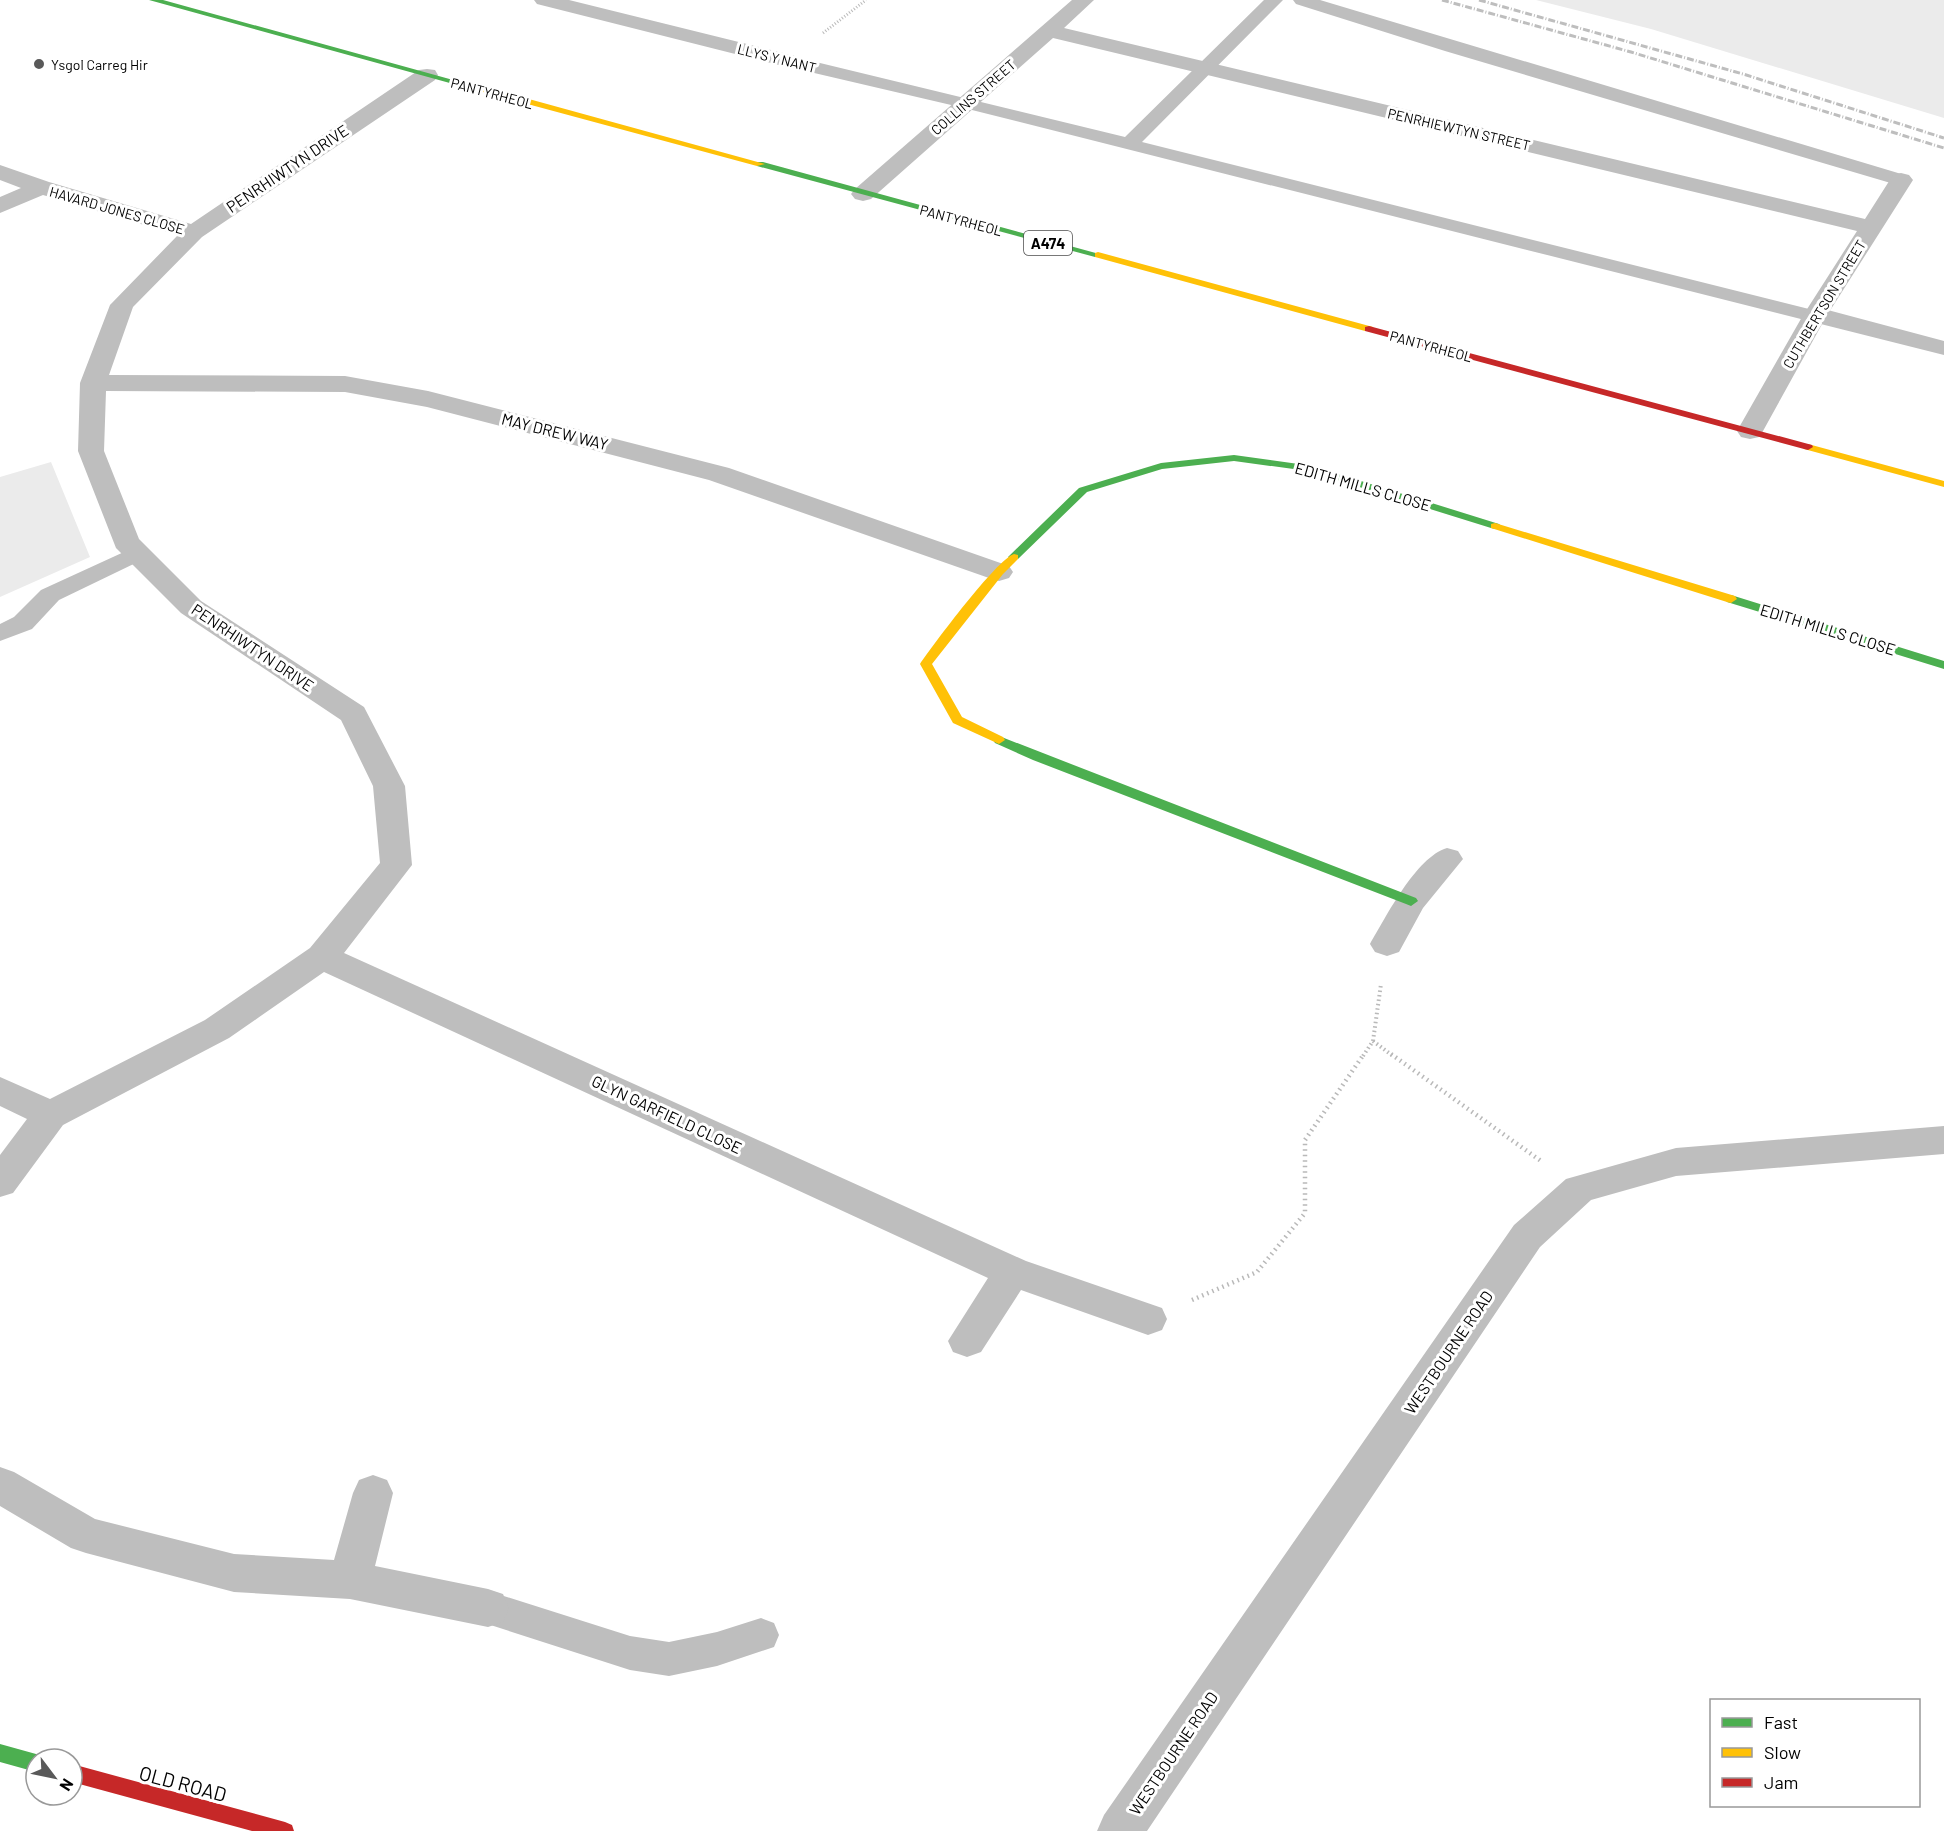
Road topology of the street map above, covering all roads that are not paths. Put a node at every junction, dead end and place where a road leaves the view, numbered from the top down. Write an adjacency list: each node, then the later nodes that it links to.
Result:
1 (153, 0): 11 (main road, PANTYRHEOL / A474)
2 (544, 0): 7 (street, LLYS Y NANT)
3 (612, 0): 7 (street)
4 (1084, 0): 8 (street, COLLINS STREET)
5 (1274, 0): 10 (lane)
6 (1302, 0): 15 (lane)
7 (587, 12): 9 (street, LLYS Y NANT)
8 (1048, 31): 10 (street, PENRHIEWTYN STREET); 12 (street, COLLINS STREET)
9 (787, 61): 12 (lane, LLYS Y NANT)
10 (1207, 69): 13 (lane); 19 (street, PENRHIEWTYN STREET)
11 (427, 75): 17 (main road, PANTYRHEOL / A474); 20 (street, PENRHIWTYN DRIVE)
12 (966, 103): 13 (lane, LLYS Y NANT); 17 (street, COLLINS STREET)
13 (1129, 144): 21 (lane, LLYS Y NANT)
14 (0, 172): 16 (street, HAVARD JONES CLOSE)
15 (1901, 180): 19 (street, CUTHBERTSON STREET)
16 (41, 187): 18 (street, HAVARD JONES CLOSE); 20 (street, HAVARD JONES CLOSE)
17 (863, 194): 24 (main road, PANTYRHEOL / A474)
18 (0, 206)
19 (1870, 227): 21 (street, CUTHBERTSON STREET)
20 (194, 232): 23 (street, PENRHIWTYN DRIVE)
21 (1815, 316): 22 (lane, LLYS Y NANT); 24 (street, CUTHBERTSON STREET)
22 (1944, 348)
23 (93, 383): 26 (street, PENRHIWTYN DRIVE); 27 (street, MAY DREW WAY)
24 (1750, 431): 25 (main road, PANTYRHEOL / A474)
25 (1944, 484)
26 (137, 553): 28 (lane); 33 (street, PENRHIWTYN DRIVE)
27 (999, 572): 29 (main road, EDITH MILLS CLOSE); 31 (main road, EDITH MILLS CLOSE)
28 (0, 633)
29 (1944, 665)
30 (1447, 859): 31 (street)
31 (1411, 901): 32 (street)
32 (1387, 944)
33 (321, 957): 35 (street, PENRHIWTYN DRIVE); 38 (street, GLYN GARFIELD CLOSE)
34 (0, 1090): 35 (street)
35 (50, 1115): 37 (street, PENRHIWTYN DRIVE)
36 (1944, 1140): 50 (street, WESTBOURNE ROAD)
37 (0, 1183)
38 (1012, 1272): 39 (street, GLYN GARFIELD CLOSE); 40 (street)
39 (1148, 1319)
40 (967, 1341)
41 (0, 1485): 43 (street)
42 (373, 1493): 43 (street)
43 (350, 1580): 44 (street)
44 (488, 1608): 45 (lane)
45 (761, 1635)
46 (0, 1754): 47 (main road)
47 (24, 1760)
48 (84, 1776): 49 (main road, OLD ROAD)
49 (285, 1831)
50 (1120, 1831)

